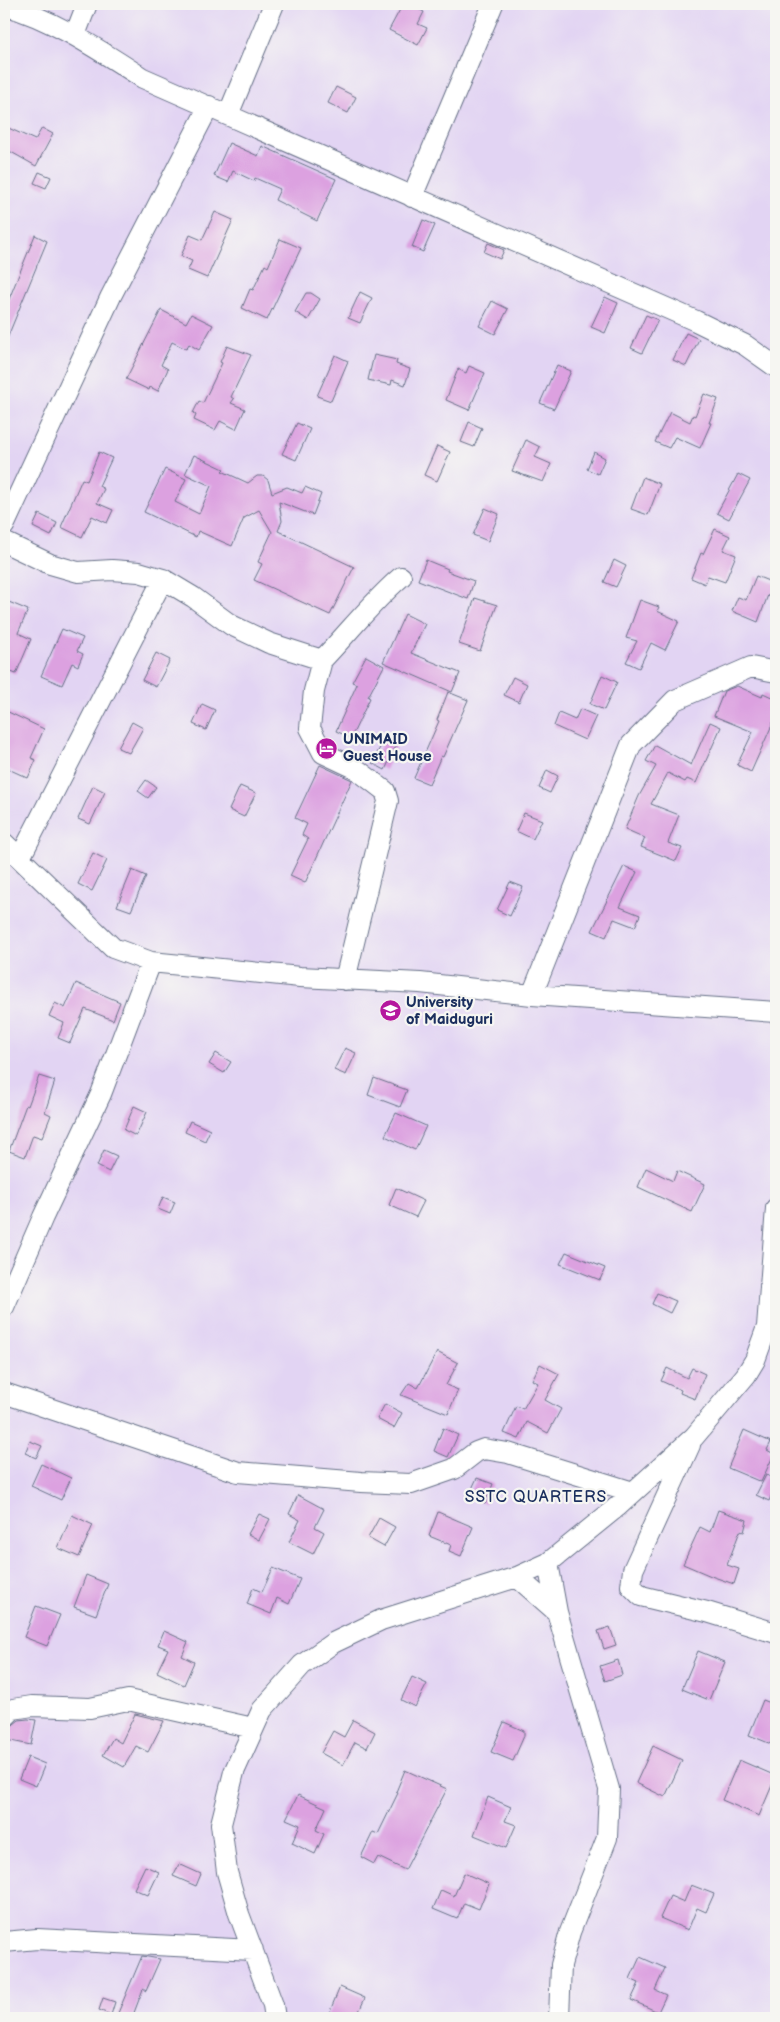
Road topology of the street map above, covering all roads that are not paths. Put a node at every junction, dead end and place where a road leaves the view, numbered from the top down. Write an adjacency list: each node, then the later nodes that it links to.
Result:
1 (28, 4): 6 (street)
2 (87, 4): 7 (street)
3 (274, 4): 9 (street)
4 (493, 4): 10 (street)
5 (4, 5): 6 (street)
6 (54, 24): 7 (street)
7 (75, 35): 8 (street)
8 (209, 106): 9 (street); 12 (street)
9 (228, 115): 10 (street)
10 (412, 197): 11 (street)
11 (776, 367)
12 (4, 526)
13 (4, 542): 15 (street)
14 (401, 577): 16 (street)
15 (163, 579): 16 (street); 19 (street)
16 (322, 660): 21 (street)
17 (776, 672): 22 (street)
18 (4, 842): 19 (street)
19 (20, 858): 20 (street)
20 (151, 962): 21 (street); 25 (street)
21 (345, 980): 22 (street)
22 (532, 995): 23 (street)
23 (776, 1012)
24 (776, 1208): 26 (street)
25 (4, 1307)
26 (771, 1327): 28 (street)
27 (4, 1393): 29 (street)
28 (694, 1437): 29 (street); 33 (street)
29 (633, 1492): 30 (street)
30 (548, 1563): 31 (street); 32 (street)
31 (517, 1577): 32 (street); 35 (street)
32 (556, 1612): 39 (street)
33 (776, 1633)
34 (4, 1718): 35 (street)
35 (253, 1728): 37 (street)
36 (4, 1942): 37 (street)
37 (253, 1950): 38 (street)
38 (274, 2018)
39 (559, 2018)

